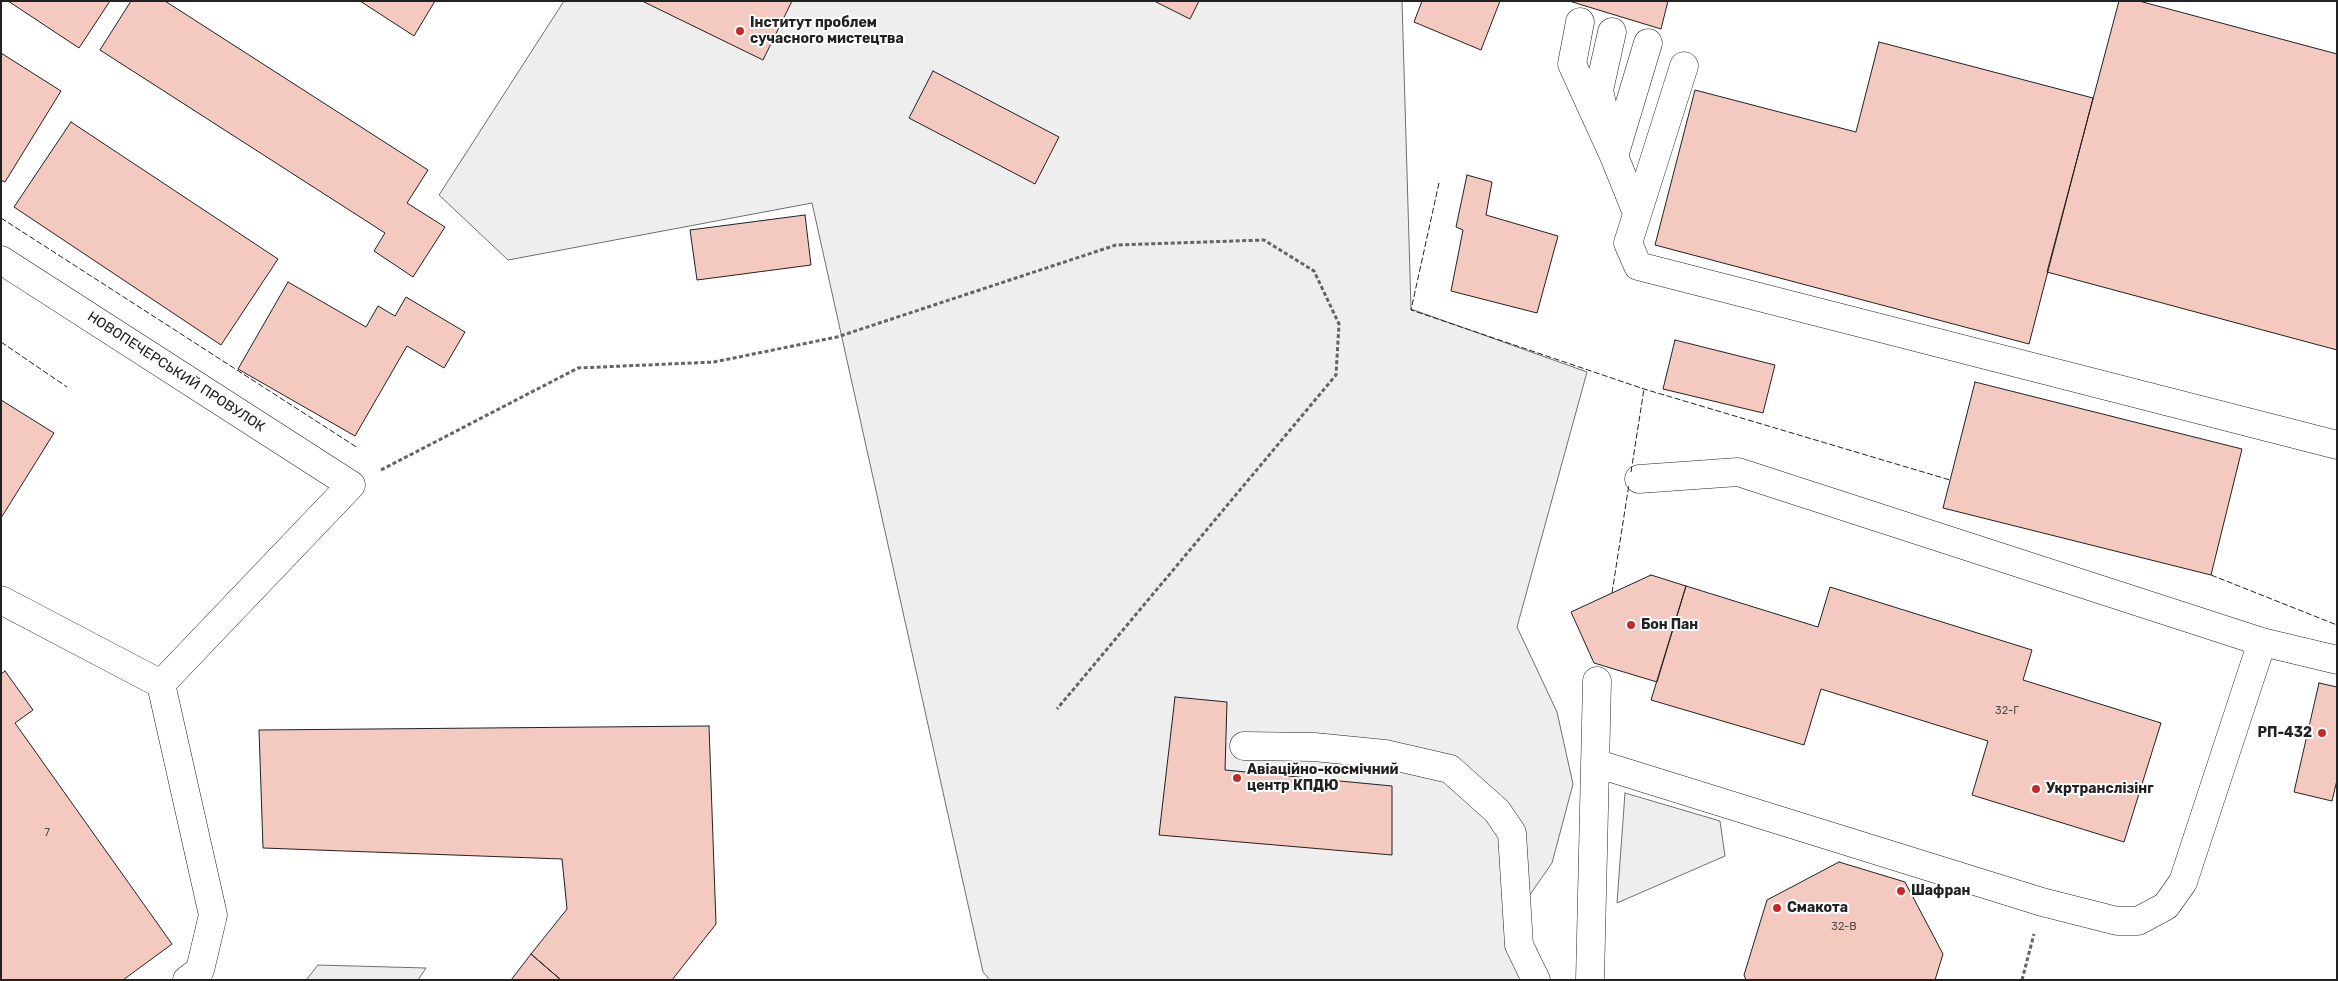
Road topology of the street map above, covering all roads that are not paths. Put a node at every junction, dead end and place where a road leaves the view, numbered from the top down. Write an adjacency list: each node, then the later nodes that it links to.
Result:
1 (1580, 22): 5 (lane)
2 (1612, 32): 5 (lane)
3 (1648, 43): 5 (lane)
4 (1684, 66): 6 (lane)
5 (1614, 156): 6 (lane)
6 (1637, 213): 8 (lane)
7 (1, 260): 14 (lane, НОВОПЕЧЕРСЬКИЙ ПРОВУЛОК)
8 (2337, 445)
9 (1639, 478): 11 (lane)
10 (1, 600): 14 (lane)
11 (2262, 642): 12 (lane); 16 (lane)
12 (2337, 660)
13 (1597, 681): 16 (lane)
14 (161, 684): 17 (lane)
15 (1244, 746): 18 (lane)
16 (1595, 763): 19 (lane)
17 (187, 980)
18 (1536, 980)
19 (1590, 980)

